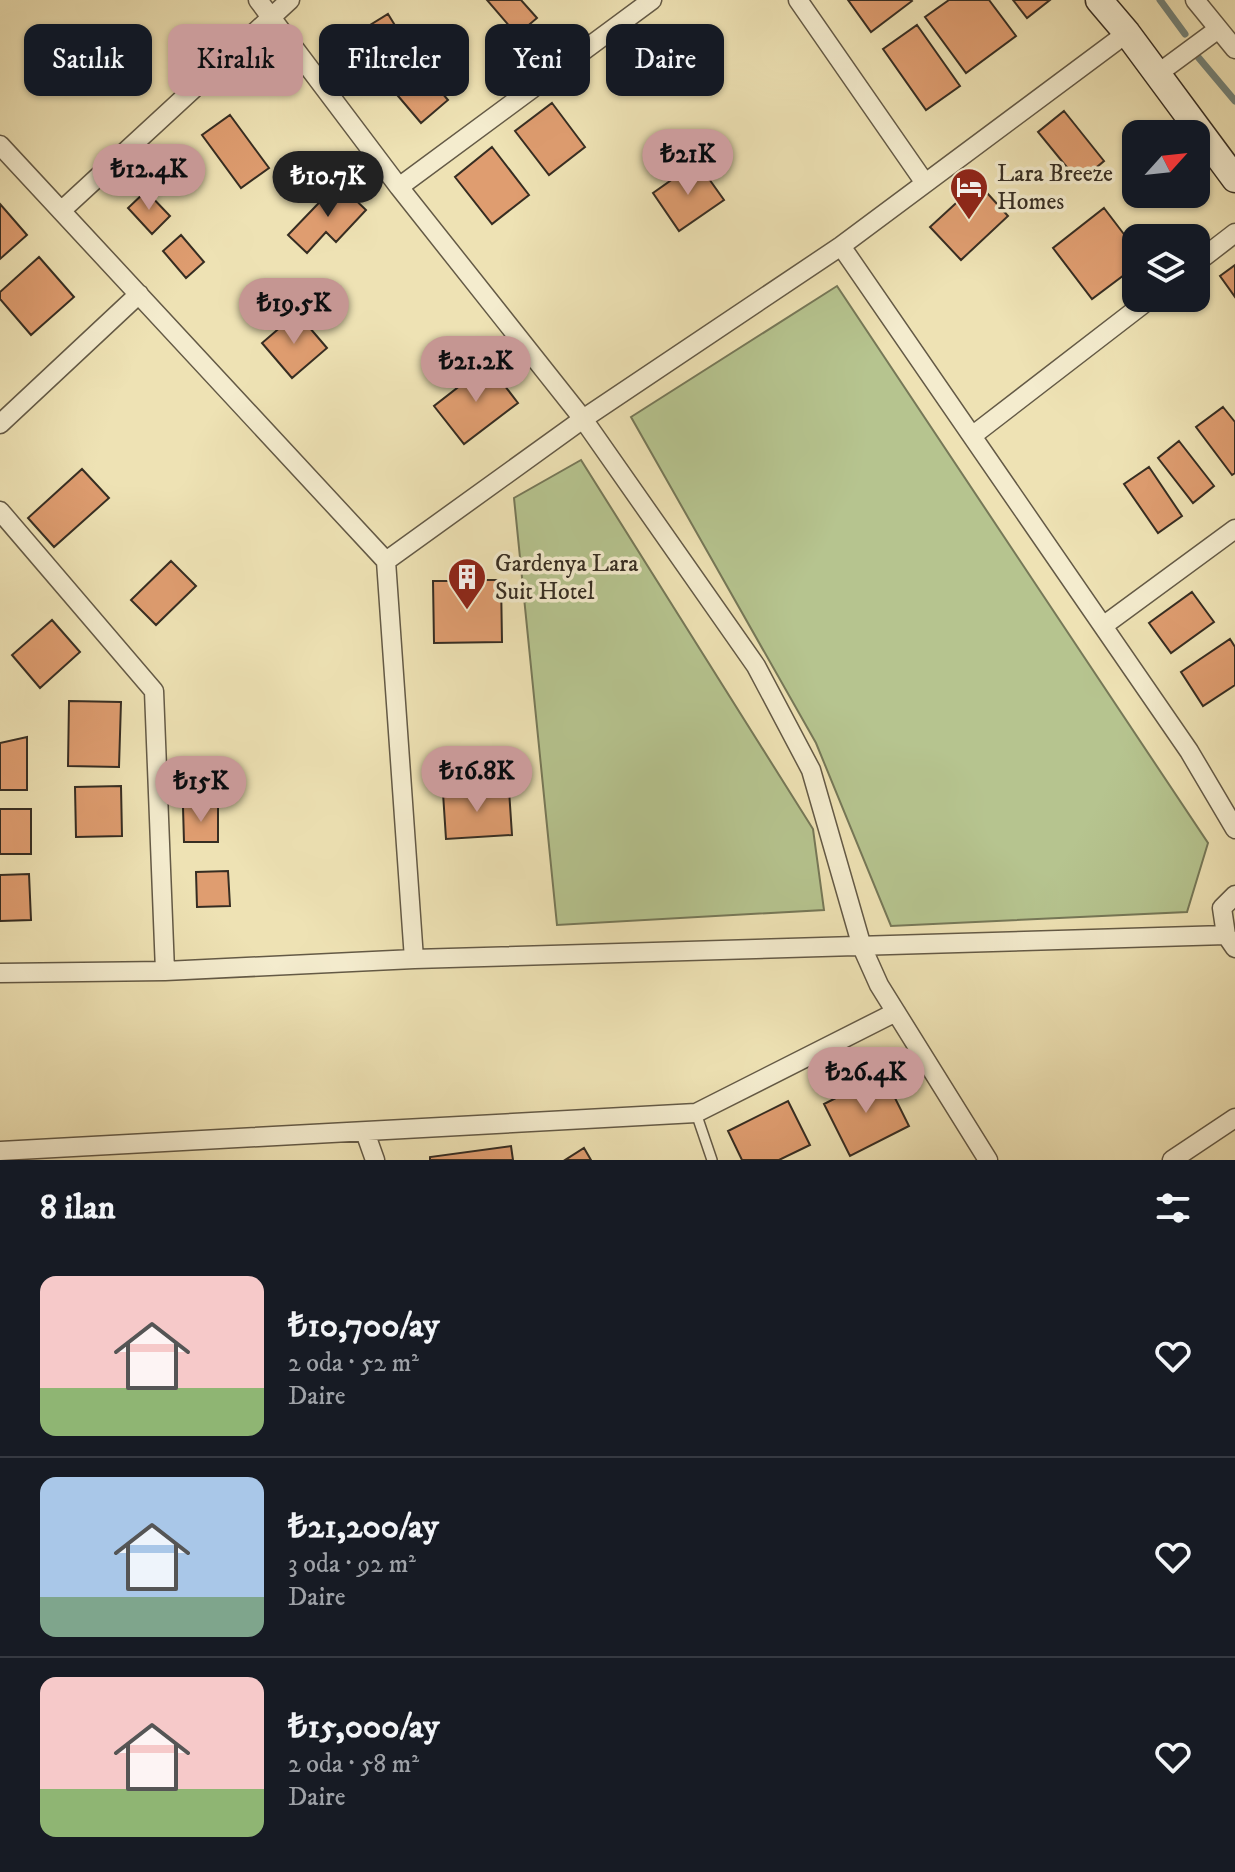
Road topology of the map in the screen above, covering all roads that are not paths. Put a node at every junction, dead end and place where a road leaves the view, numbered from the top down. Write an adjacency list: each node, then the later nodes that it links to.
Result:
1 (258, 0): 7 (street)
2 (290, 0): 7 (street)
3 (652, 0): 15 (street)
4 (798, 0): 14 (street)
5 (1099, 0): 9 (street)
6 (1195, 0): 8 (street)
7 (270, 17): 15 (street); 16 (street)
8 (1217, 30): 10 (street); 11 (street)
9 (1127, 33): 11 (street); 14 (street)
10 (1235, 49)
11 (1156, 75): 13 (street)
12 (0, 145): 16 (street)
13 (1235, 179)
14 (925, 183): 18 (street)
15 (399, 187): 22 (street)
16 (61, 211): 20 (street)
17 (1235, 233): 19 (street)
18 (841, 246): 22 (street); 24 (street)
19 (1210, 252)
20 (139, 294): 23 (street); 27 (street)
21 (1133, 312): 24 (street)
22 (583, 419): 27 (street); 32 (street)
23 (0, 424)
24 (972, 436): 28 (street)
25 (0, 511): 34 (street)
26 (1235, 529): 28 (street)
27 (386, 561): 33 (street)
28 (1103, 626): 29 (street)
29 (1235, 829)
30 (1235, 895): 31 (street)
31 (1231, 942): 32 (street)
32 (862, 947): 33 (street); 36 (street)
33 (414, 959): 34 (street)
34 (165, 971): 35 (street)
35 (0, 973)
36 (896, 1012): 37 (street); 43 (street)
37 (696, 1113): 39 (street); 42 (lane)
38 (1235, 1118): 44 (street)
39 (365, 1132): 40 (street); 41 (street)
40 (0, 1151)
41 (375, 1160)
42 (712, 1160)
43 (988, 1160)
44 (1172, 1160)

